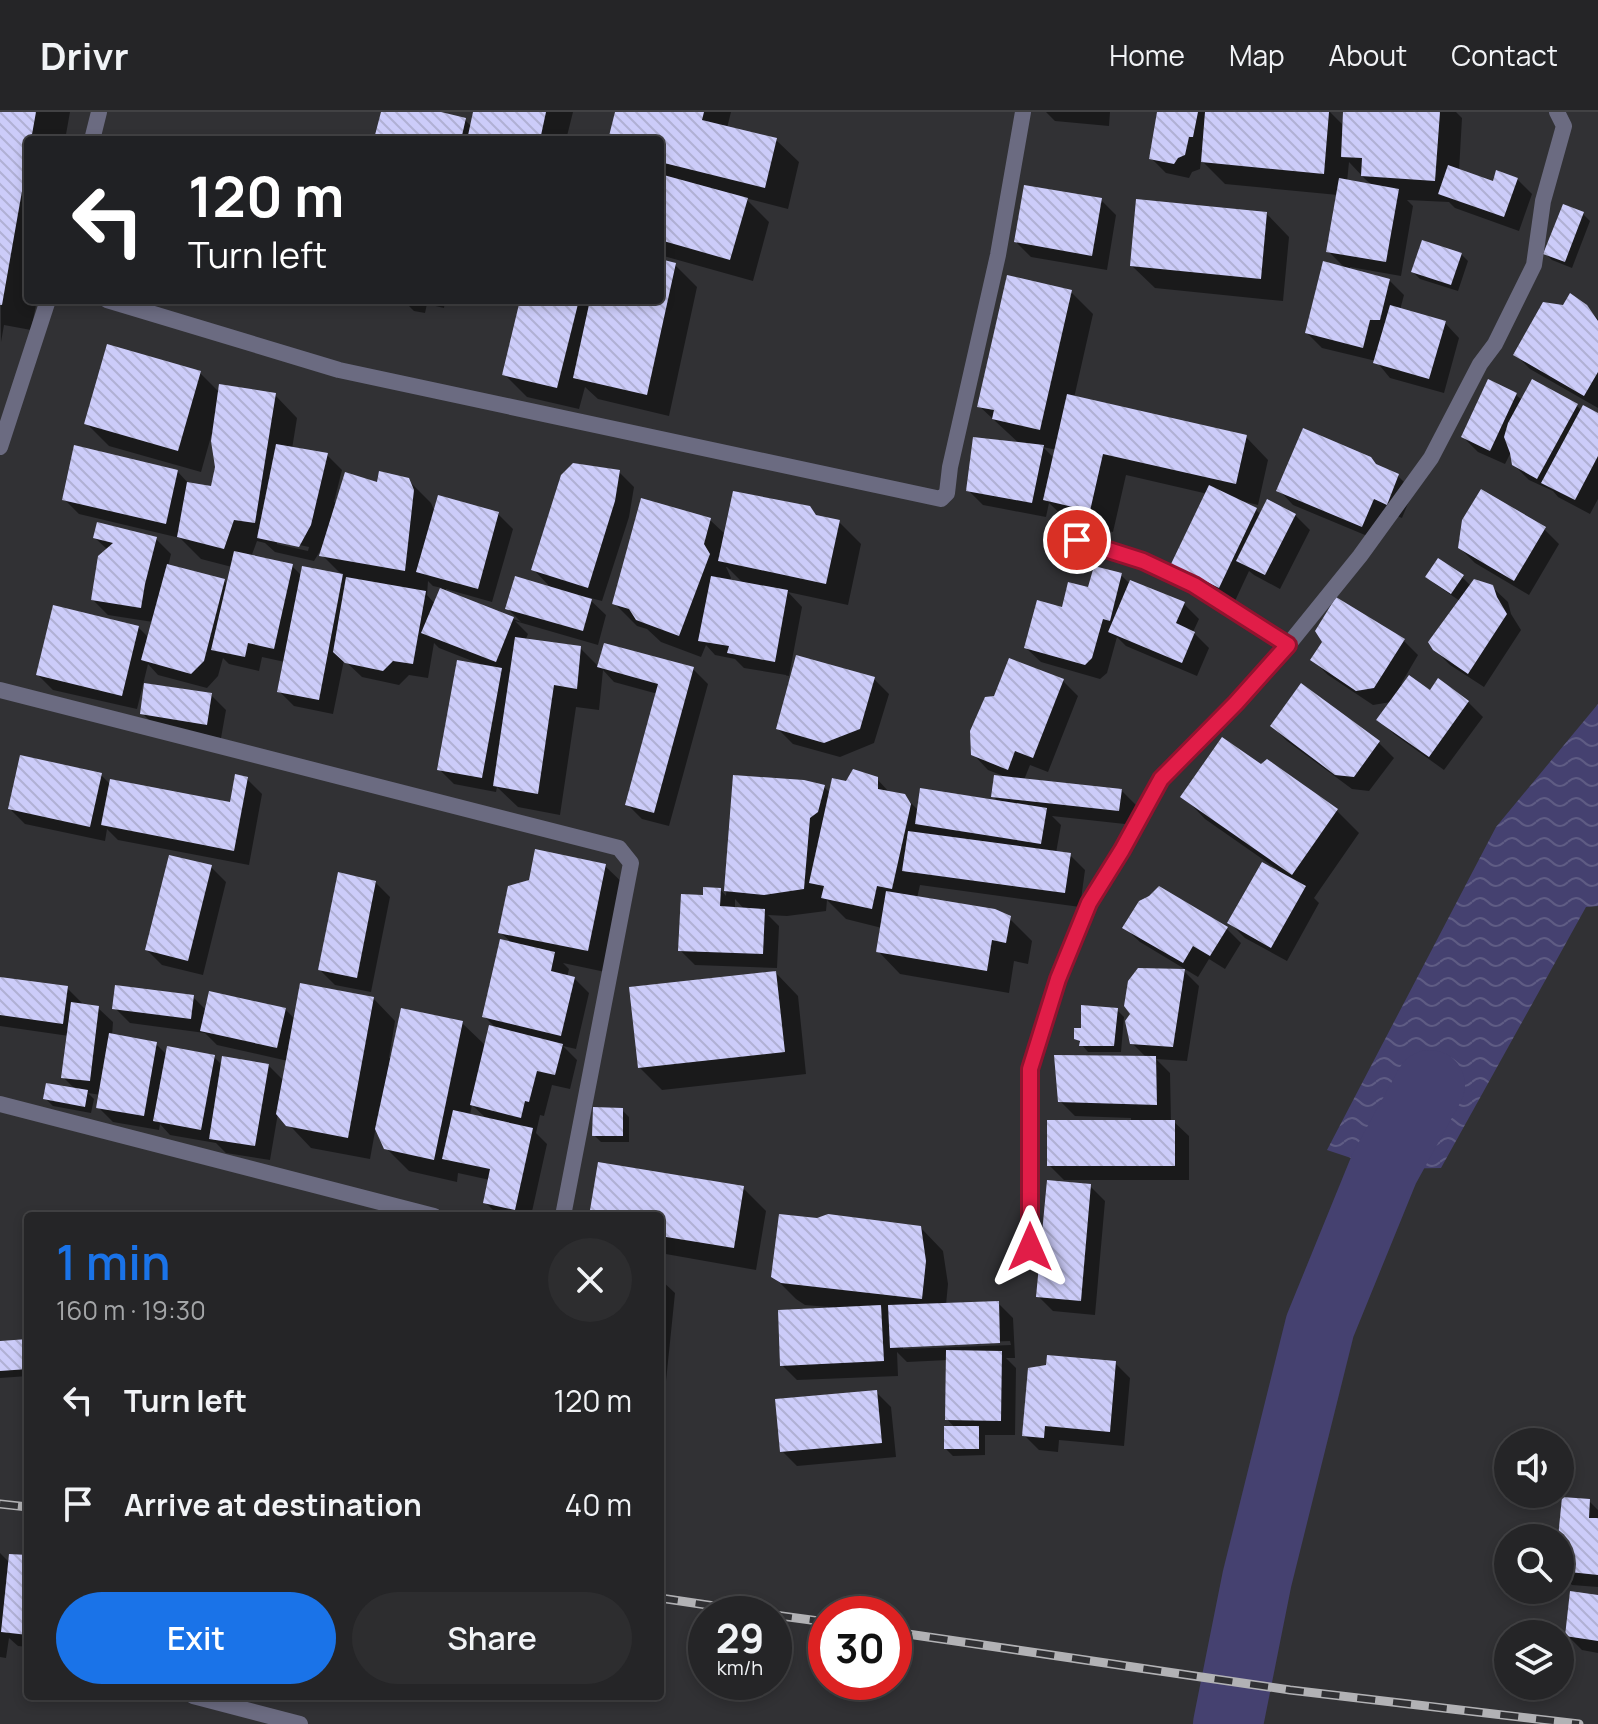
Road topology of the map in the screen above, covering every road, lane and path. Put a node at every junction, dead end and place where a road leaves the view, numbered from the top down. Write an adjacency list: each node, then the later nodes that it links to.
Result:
1 (99, 112): 4 (street)
2 (1023, 112): 6 (street)
3 (1557, 112): 9 (street)
4 (93, 136)
5 (47, 304): 7 (street)
6 (120, 304)
7 (0, 447)
8 (1077, 540): 9 (street)
9 (1288, 645): 14 (street)
10 (0, 690): 13 (street)
11 (0, 1104): 12 (street)
12 (418, 1212)
13 (564, 1212)
14 (1030, 1247)
15 (208, 1700): 16 (street)
16 (300, 1724)

